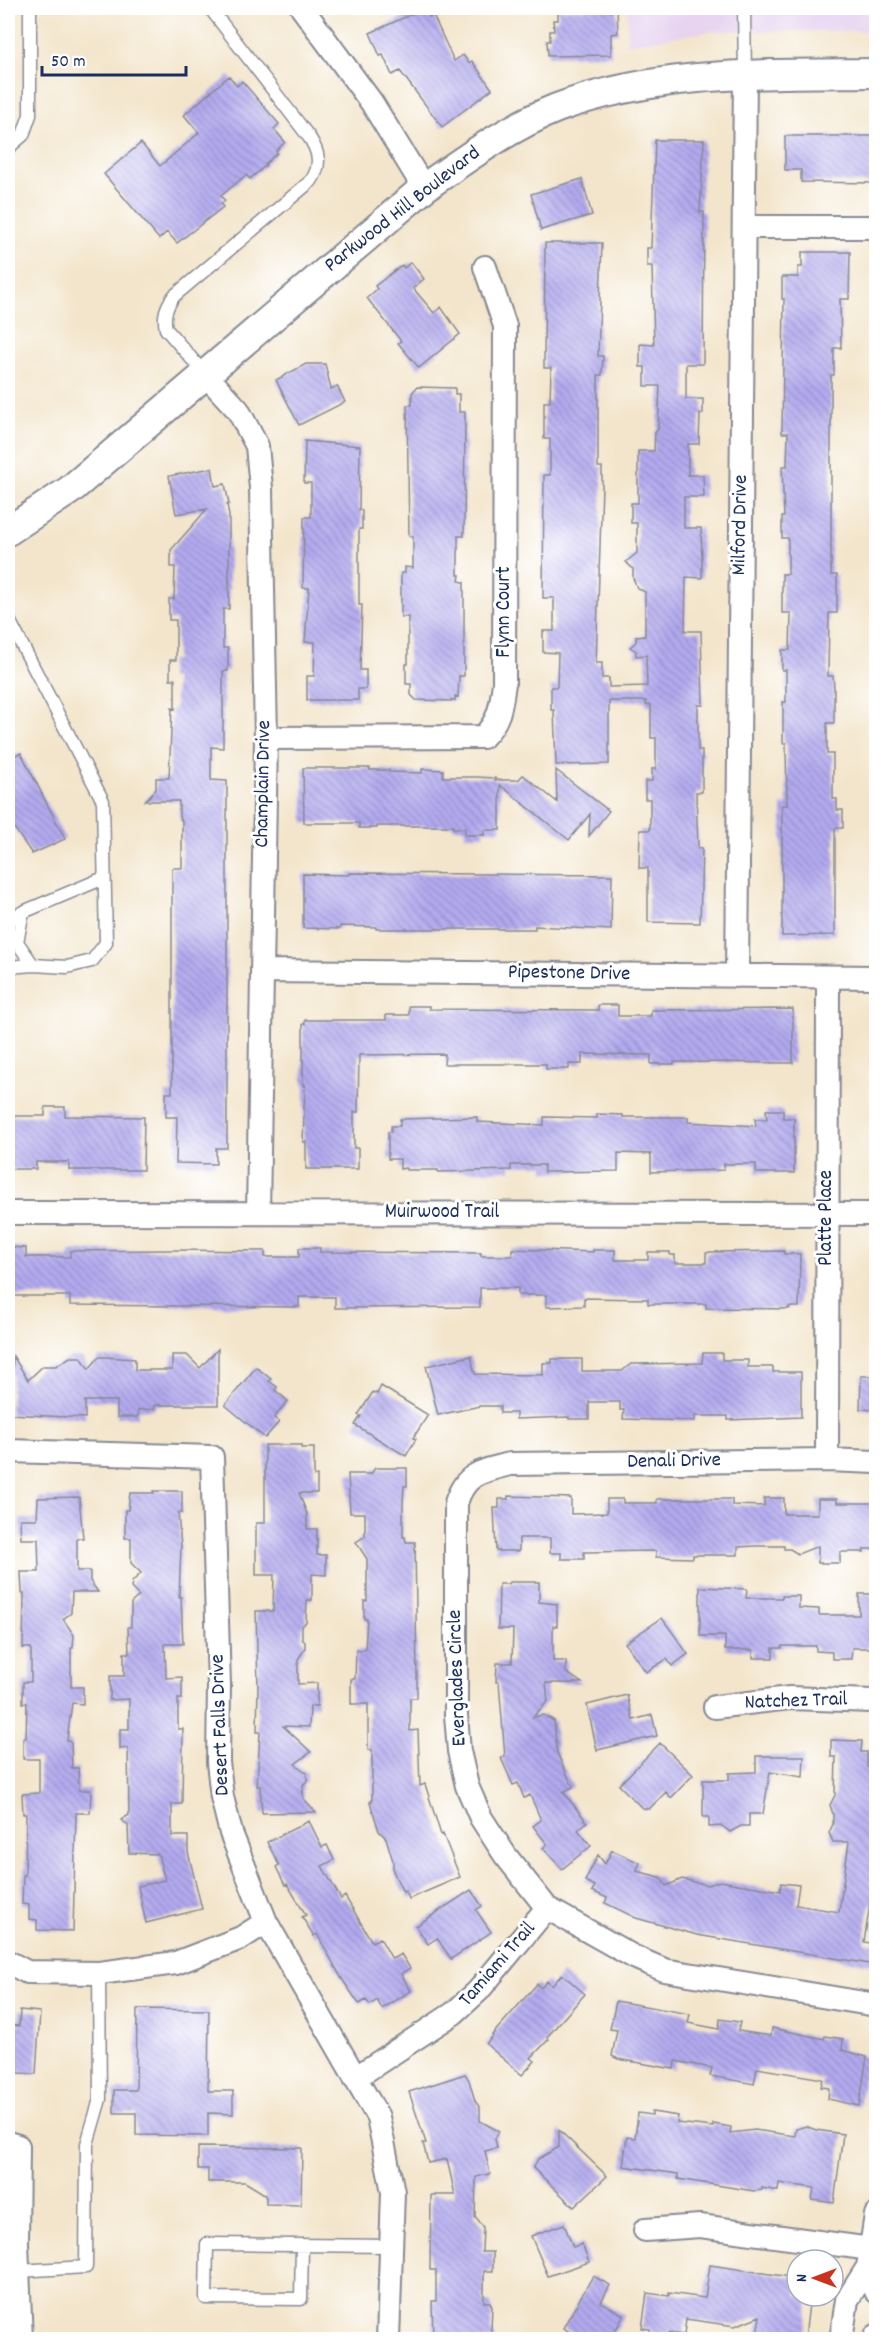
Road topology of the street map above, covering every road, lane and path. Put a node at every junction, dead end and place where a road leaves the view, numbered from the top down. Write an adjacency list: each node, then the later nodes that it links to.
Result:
1 (30, 8): 7 (lane)
2 (210, 8): 12 (lane)
3 (302, 8): 8 (street)
4 (744, 8): 6 (lane)
5 (876, 73): 6 (street, Parkwood Hill Boulevard)
6 (745, 74): 8 (street, Parkwood Hill Boulevard); 9 (street, Milford Drive)
7 (8, 148)
8 (424, 188): 12 (street, Parkwood Hill Boulevard)
9 (744, 227): 10 (street); 22 (street, Milford Drive)
10 (876, 227)
11 (485, 267): 15 (street, Flynn Court)
12 (204, 373): 13 (street, Parkwood Hill Boulevard); 15 (street, Champlain Drive)
13 (8, 531)
14 (8, 618): 16 (lane)
15 (266, 738): 21 (street, Champlain Drive)
16 (104, 878): 17 (lane); 19 (lane)
17 (23, 912): 18 (lane); 19 (lane)
18 (8, 920)
19 (33, 965): 20 (lane)
20 (8, 967)
21 (262, 971): 22 (street, Pipestone Drive); 26 (street, Champlain Drive)
22 (736, 976): 23 (street, Pipestone Drive)
23 (828, 977): 24 (street, Pipestone Drive); 27 (street, Platte Place)
24 (876, 977)
25 (8, 1213): 26 (street, Muirwood Trail)
26 (258, 1213): 27 (street, Muirwood Trail)
27 (827, 1214): 28 (street, Muirwood Trail); 30 (street, Platte Place)
28 (876, 1214)
29 (8, 1450): 36 (street, Desert Falls Drive)
30 (827, 1460): 31 (street, Denali Drive); 32 (street, Denali Drive)
31 (876, 1462)
32 (473, 1476): 35 (street, Everglades Circle)
33 (876, 1703): 34 (street, Natchez Trail)
34 (715, 1707)
35 (547, 1908): 39 (street, Everglades Circle); 40 (street, Tamiami Trail)
36 (266, 1922): 38 (street); 40 (street, Desert Falls Drive)
37 (8, 1962): 38 (street)
38 (99, 1973): 48 (lane)
39 (876, 2005)
40 (355, 2078): 46 (street, Desert Falls Drive)
41 (8, 2143): 44 (street)
42 (876, 2215): 47 (street)
43 (645, 2230): 47 (street)
44 (12, 2243): 48 (street)
45 (302, 2245): 45 (lane); 46 (lane)
46 (392, 2246): 51 (street, Desert Falls Drive)
47 (870, 2258): 49 (street); 52 (street)
48 (18, 2271): 50 (street)
49 (876, 2291)
50 (21, 2340)
51 (388, 2340)
52 (841, 2340)

